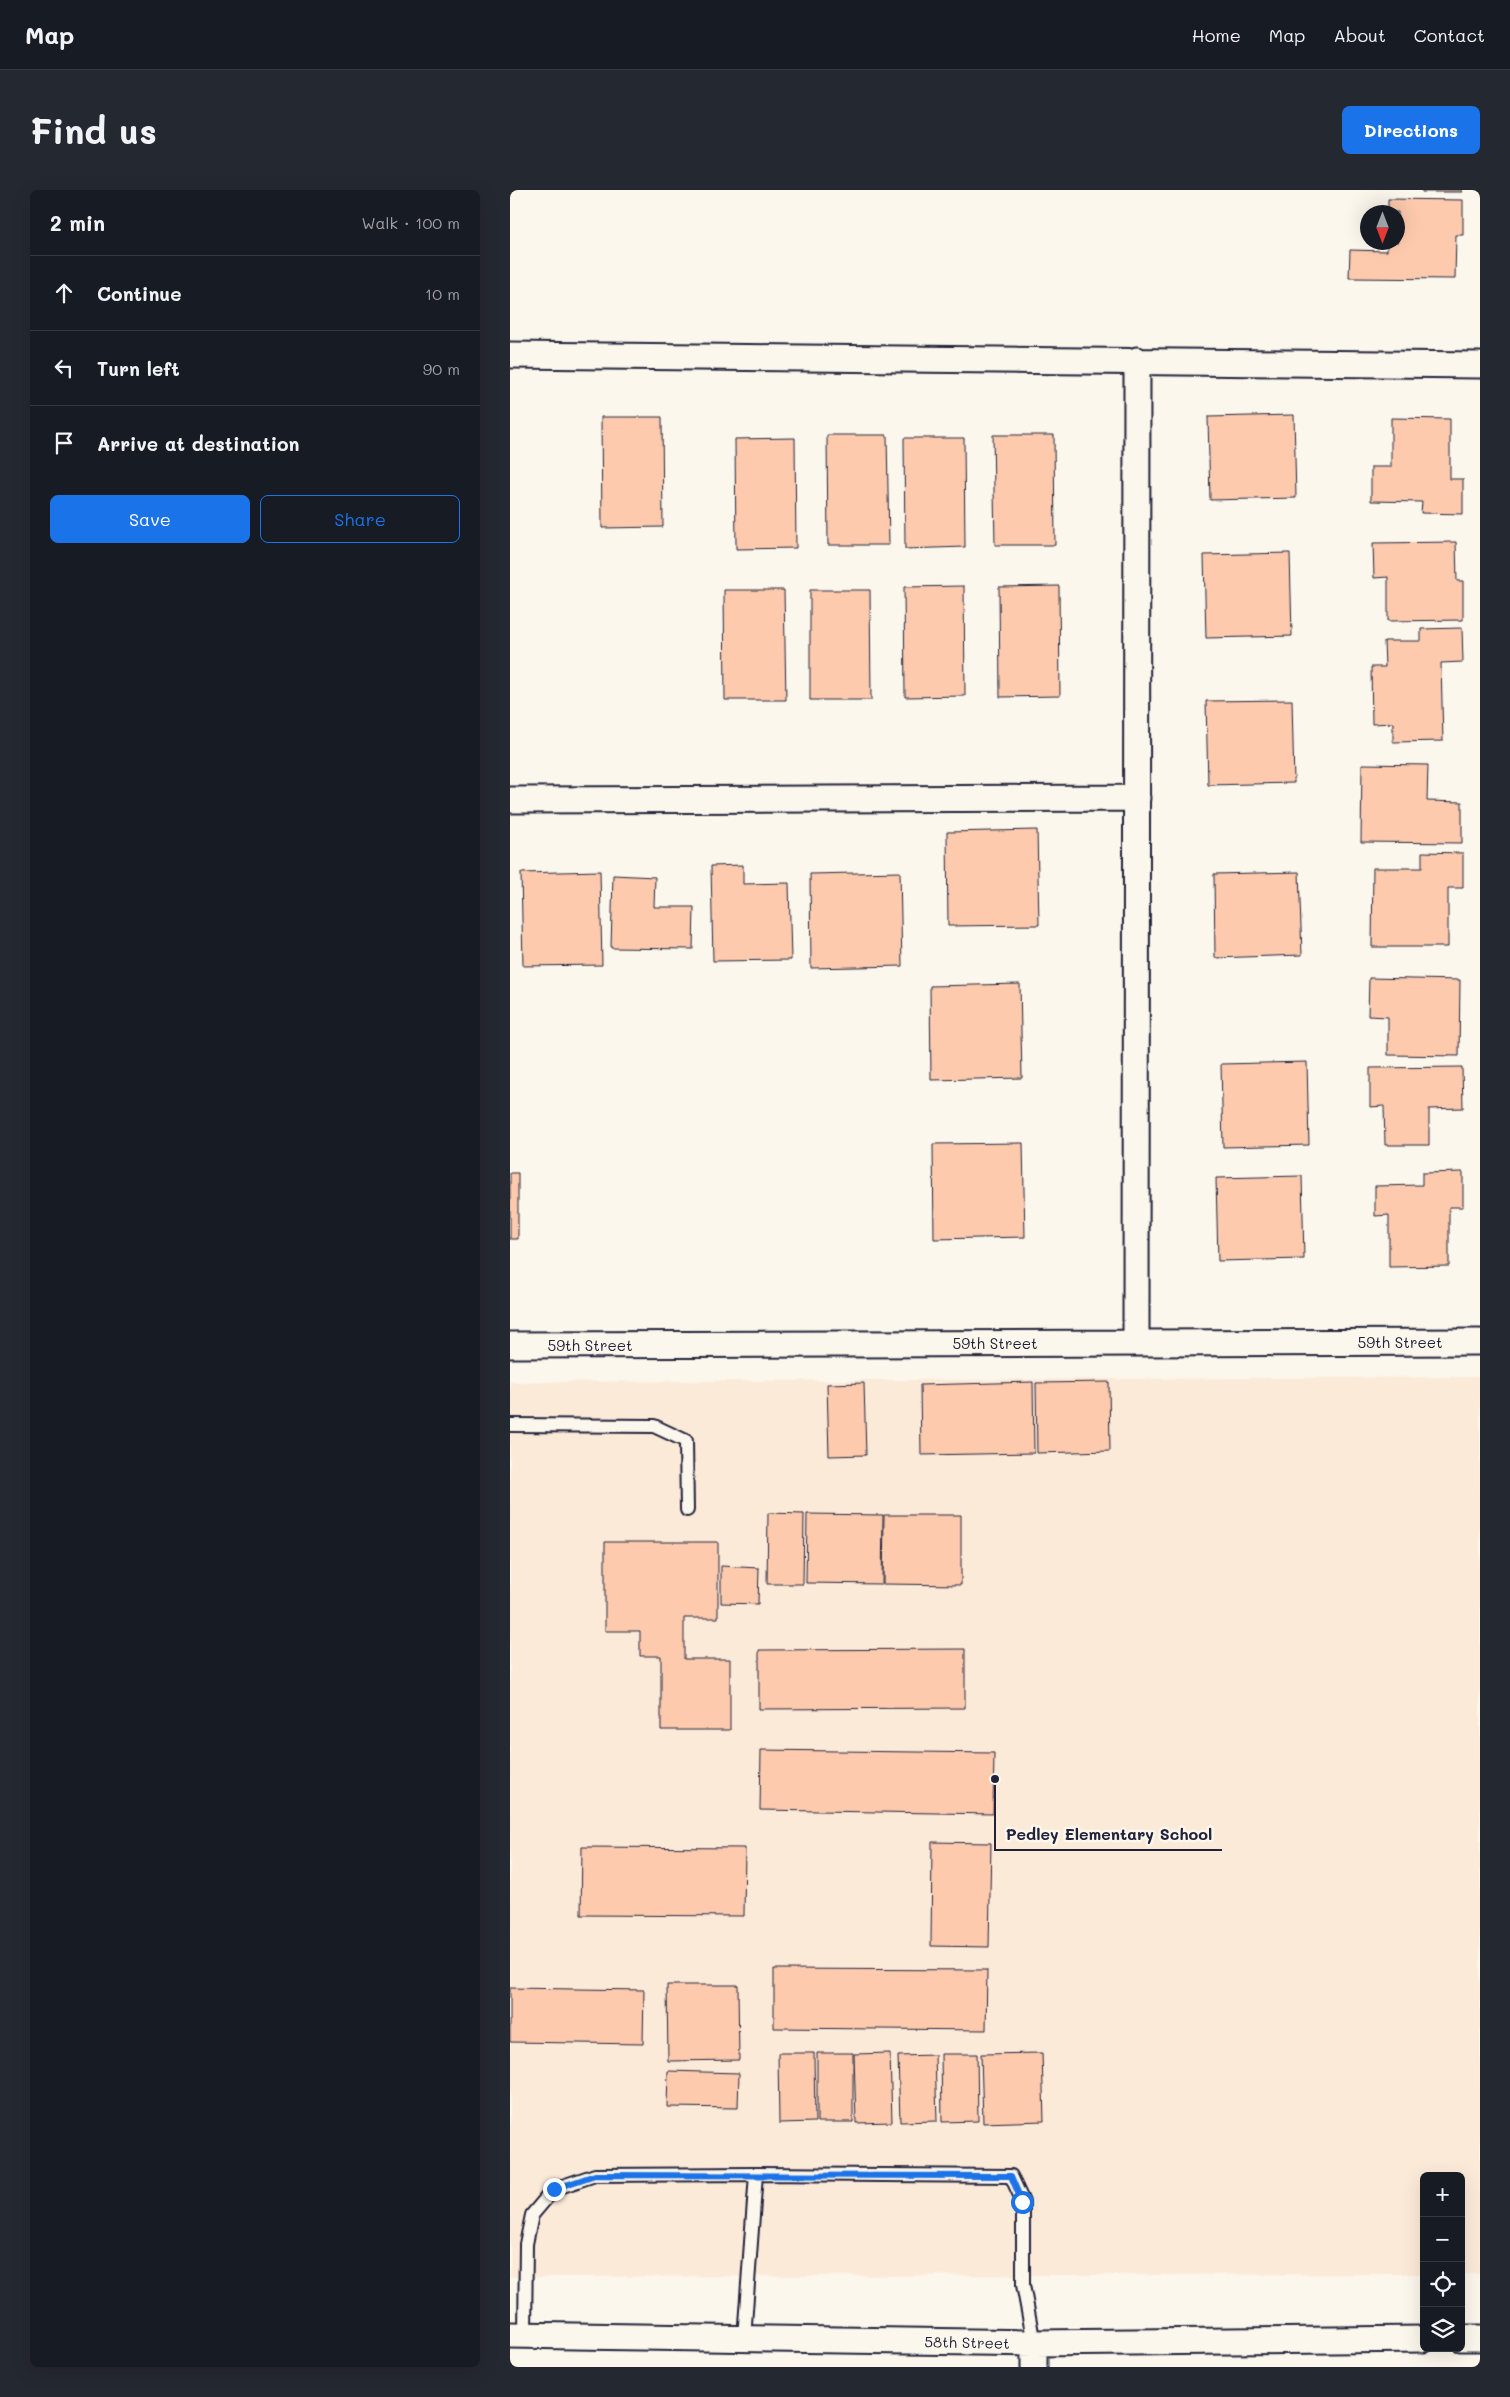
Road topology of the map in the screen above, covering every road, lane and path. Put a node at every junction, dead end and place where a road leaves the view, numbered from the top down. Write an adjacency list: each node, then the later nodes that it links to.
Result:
1 (510, 356): 2 (street)
2 (1137, 360): 3 (street); 4 (street)
3 (1480, 365)
4 (1137, 798): 5 (street); 7 (street)
5 (510, 800)
6 (1480, 1342): 7 (street, 59th Street)
7 (1136, 1343): 8 (street, 59th Street)
8 (510, 1345)
9 (510, 1425): 10 (lane)
10 (687, 1510)
11 (756, 2174): 12 (lane); 13 (lane); 17 (lane)
12 (518, 2335): 13 (street, 58th Street)
13 (744, 2338): 17 (street, 58th Street)
14 (1465, 2338): 15 (street)
15 (1480, 2338)
16 (1420, 2339): 17 (street, 58th Street)
17 (1034, 2355)

